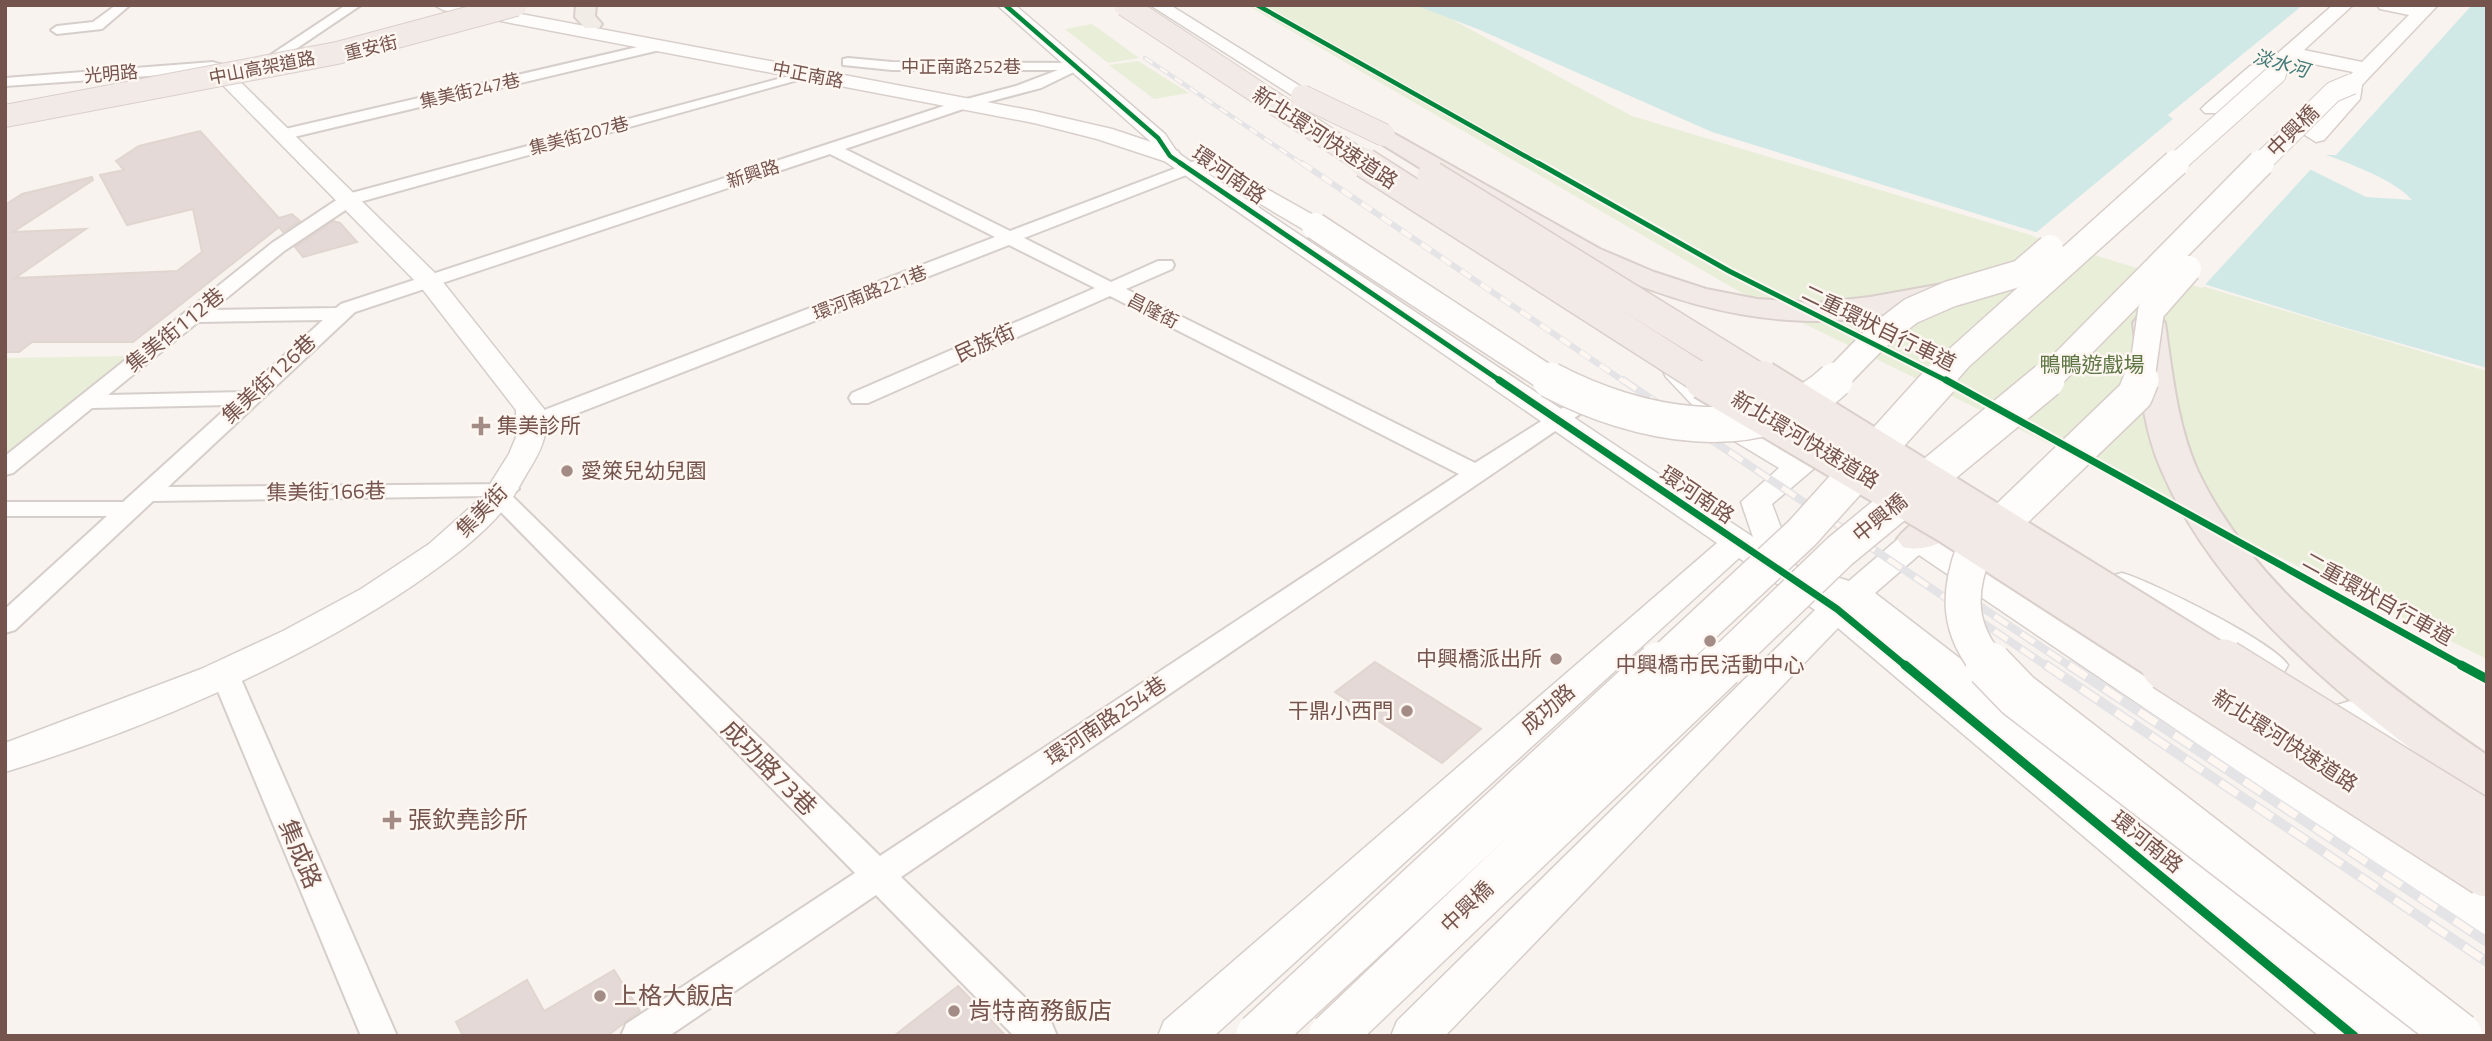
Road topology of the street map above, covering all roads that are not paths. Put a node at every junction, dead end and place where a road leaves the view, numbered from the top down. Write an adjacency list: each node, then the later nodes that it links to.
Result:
1 (124, 5): 15 (street)
2 (355, 5): 17 (street)
3 (443, 5): 12 (main road, 中正南路)
4 (1005, 5): 20 (street, 環河南路)
5 (1117, 5): 35 (street)
6 (1125, 5): 56 (highway, 新北環河快速道路, bridge)
7 (1138, 5): 56 (highway, bridge)
8 (1153, 5): 25 (highway, 新北環河快速道路)
9 (1158, 5): 34 (street)
10 (2344, 5): 18 (main road, 中興橋)
11 (2386, 5): 13 (main road)
12 (500, 8): 14 (main road, 中正南路); 16 (main road, 中正南路); 17 (main road, 重安街); 21 (main road, 重安街); 28 (highway, 中山高架道路, bridge); 29 (highway, 中山高架道路, bridge)
13 (2426, 9): 23 (main road, 中興橋)
14 (589, 14): 26 (main road, 中正南路)
15 (57, 30)
16 (659, 46): 22 (main road, 中正南路); 30 (street, 集美街247巷)
17 (273, 58): 21 (main road, 重安街)
18 (2284, 59): 23 (main road); 40 (main road, bridge); 76 (main road, 中興橋, bridge)
19 (848, 62): 20 (street, 中正南路252巷)
20 (1075, 66): 26 (street, 新興路); 32 (street, 環河南路)
21 (221, 73): 24 (street, 光明路); 28 (main road, 重安街); 29 (main road, 重安街); 30 (street)
22 (809, 75): 27 (main road, 中正南路); 33 (street, 集美街207巷)
23 (2359, 77): 43 (main road, bridge); 77 (main road, 中興橋, bridge)
24 (5, 82)
25 (1302, 96): 40 (highway, bridge); 67 (highway, 新北環河快速道路, bridge)
26 (987, 98): 27 (street, 新興路); 32 (main road, 中正南路)
27 (964, 104): 31 (street, 新興路); 32 (main road, 中正南路)
28 (5, 108)
29 (5, 118)
30 (281, 135): 33 (street)
31 (831, 148): 36 (street, 昌隆街); 38 (street, 新興路)
32 (1182, 155): 36 (street, 環河南路221巷); 40 (main road, bridge); 48 (street, 環河南路); 48 (street, 環河南路)
33 (350, 199): 38 (street); 42 (street, 集美街112巷)
34 (1493, 210): 35 (street); 50 (street)
35 (1446, 223): 44 (street)
36 (1010, 238): 39 (street, 昌隆街); 49 (street, 環河南路221巷)
37 (1165, 265): 39 (street, 民族街)
38 (429, 281): 41 (street, 集美街126巷); 49 (street)
39 (1110, 289): 46 (street, 民族街); 52 (street, 昌隆街)
40 (1964, 290)
41 (339, 314): 42 (street); 45 (street, 集美街126巷)
42 (192, 316): 47 (street, 集美街112巷)
43 (2149, 323): 64 (highway, bridge); 81 (main road, bridge)
44 (1690, 380): 50 (highway)
45 (249, 398): 47 (street); 54 (street, 集美街126巷)
46 (860, 398)
47 (88, 402): 51 (street, 集美街112巷)
48 (1566, 415): 52 (street, 環河南路254巷); 57 (street, 環河南路); 58 (street, 環河南路)
49 (534, 422): 53 (street, 集美街)
50 (1821, 448): 56 (highway); 58 (street)
51 (5, 468)
52 (1476, 473): 70 (street, 環河南路254巷)
53 (504, 494): 54 (street, 集美街166巷); 61 (street, 集美街); 70 (street, 成功路73巷)
54 (137, 502): 55 (street); 60 (street, 集美街126巷)
55 (5, 509)
56 (1947, 524): 59 (street); 62 (highway); 65 (street); 69 (highway, 新北環河快速道路, bridge); 71 (street)
57 (1736, 543): 58 (street); 59 (street, 環河南路); 75 (street, 成功路)
58 (1781, 571): 59 (street)
59 (1845, 601): 78 (street); 79 (street, 環河南路); 80 (street, 環河南路)
60 (5, 624)
61 (224, 672): 63 (street, 集美街); 72 (street, 集成路)
62 (2312, 736): 66 (street); 68 (highway); 69 (street)
63 (5, 758)
64 (2487, 780)
65 (2487, 798)
66 (2487, 822)
67 (2487, 828)
68 (2487, 845)
69 (2487, 871)
70 (876, 875): 73 (street, 環河南路254巷); 74 (street, 成功路73巷)
71 (2487, 917)
72 (379, 1036)
73 (639, 1036)
74 (1039, 1036)
75 (1181, 1036)
76 (1259, 1036)
77 (1332, 1036)
78 (1413, 1036)
79 (2354, 1036)
80 (2414, 1036)
81 (2459, 1036)

